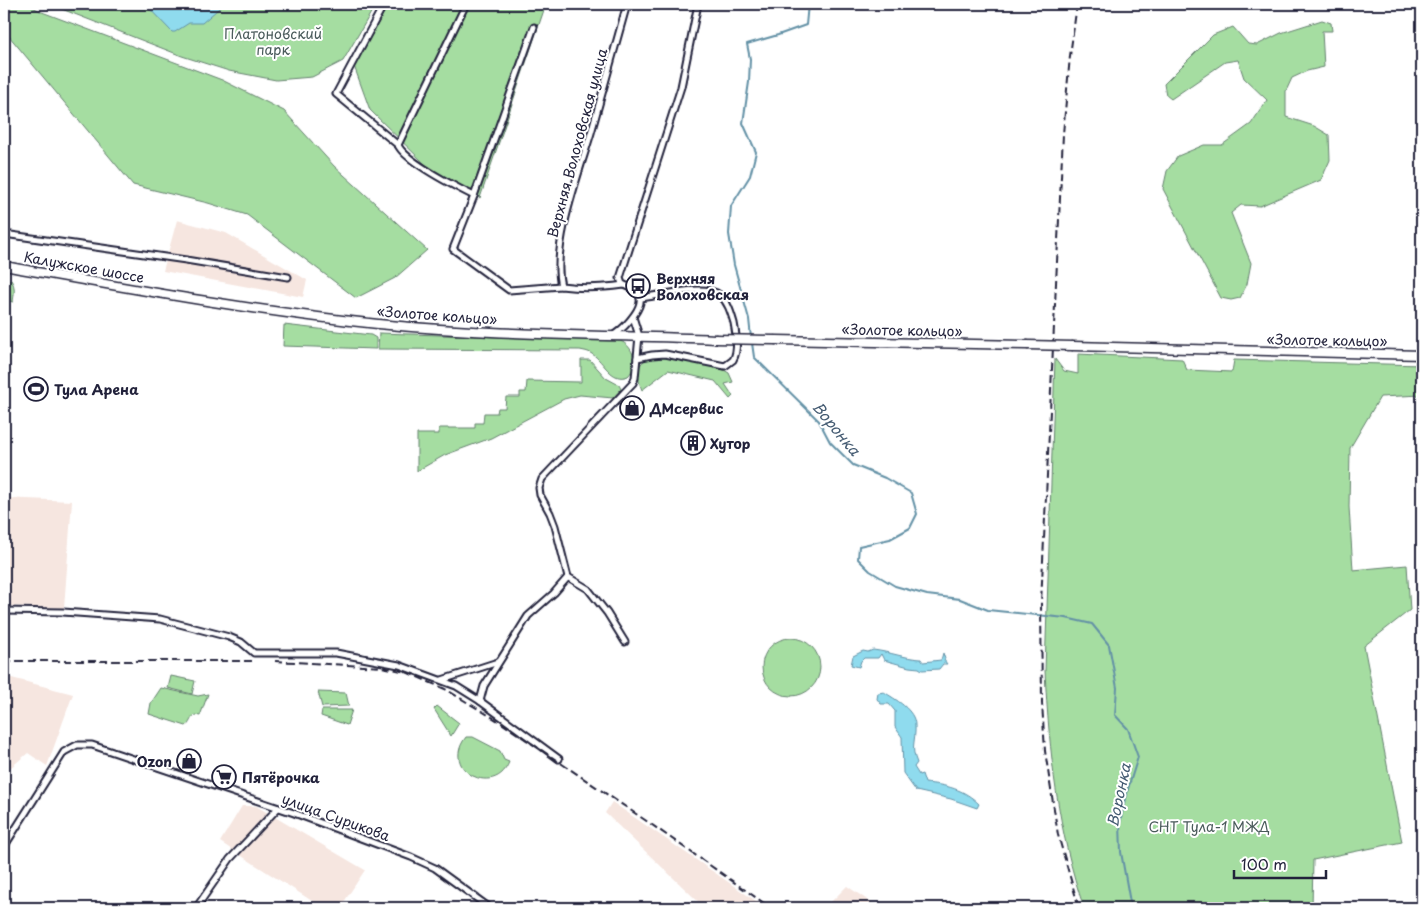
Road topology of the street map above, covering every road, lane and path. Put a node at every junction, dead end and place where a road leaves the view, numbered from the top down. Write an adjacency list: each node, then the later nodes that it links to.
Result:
1 (384, 4): 6 (street)
2 (466, 4): 6 (street)
3 (627, 4): 12 (street, Верхняя Волоховская улица)
4 (698, 4): 11 (street)
5 (534, 27): 7 (street)
6 (398, 145): 7 (street)
7 (474, 196): 12 (street)
8 (4, 234): 10 (street)
9 (4, 266): 13 (main road, Калужское шоссе)
10 (288, 277)
11 (624, 285): 12 (street); 14 (street)
12 (561, 286)
13 (159, 293): 16 (main road, «Золотое кольцо»)
14 (640, 298): 15 (street); 19 (street)
15 (633, 317): 16 (street); 17 (street)
16 (614, 335): 17 (main road, «Золотое кольцо»)
17 (639, 336): 18 (main road, «Золотое кольцо», bridge); 19 (street)
18 (1422, 355)
19 (637, 358): 20 (street)
20 (568, 577): 22 (street); 23 (street)
21 (4, 611): 24 (street)
22 (625, 642)
23 (499, 661): 24 (street); 25 (street)
24 (442, 680): 25 (street)
25 (480, 701): 26 (street)
26 (559, 759)
27 (278, 808): 28 (street, улица Сурикова); 29 (street); 30 (street, улица Сурикова)
28 (4, 846)
29 (196, 908)
30 (490, 908)

